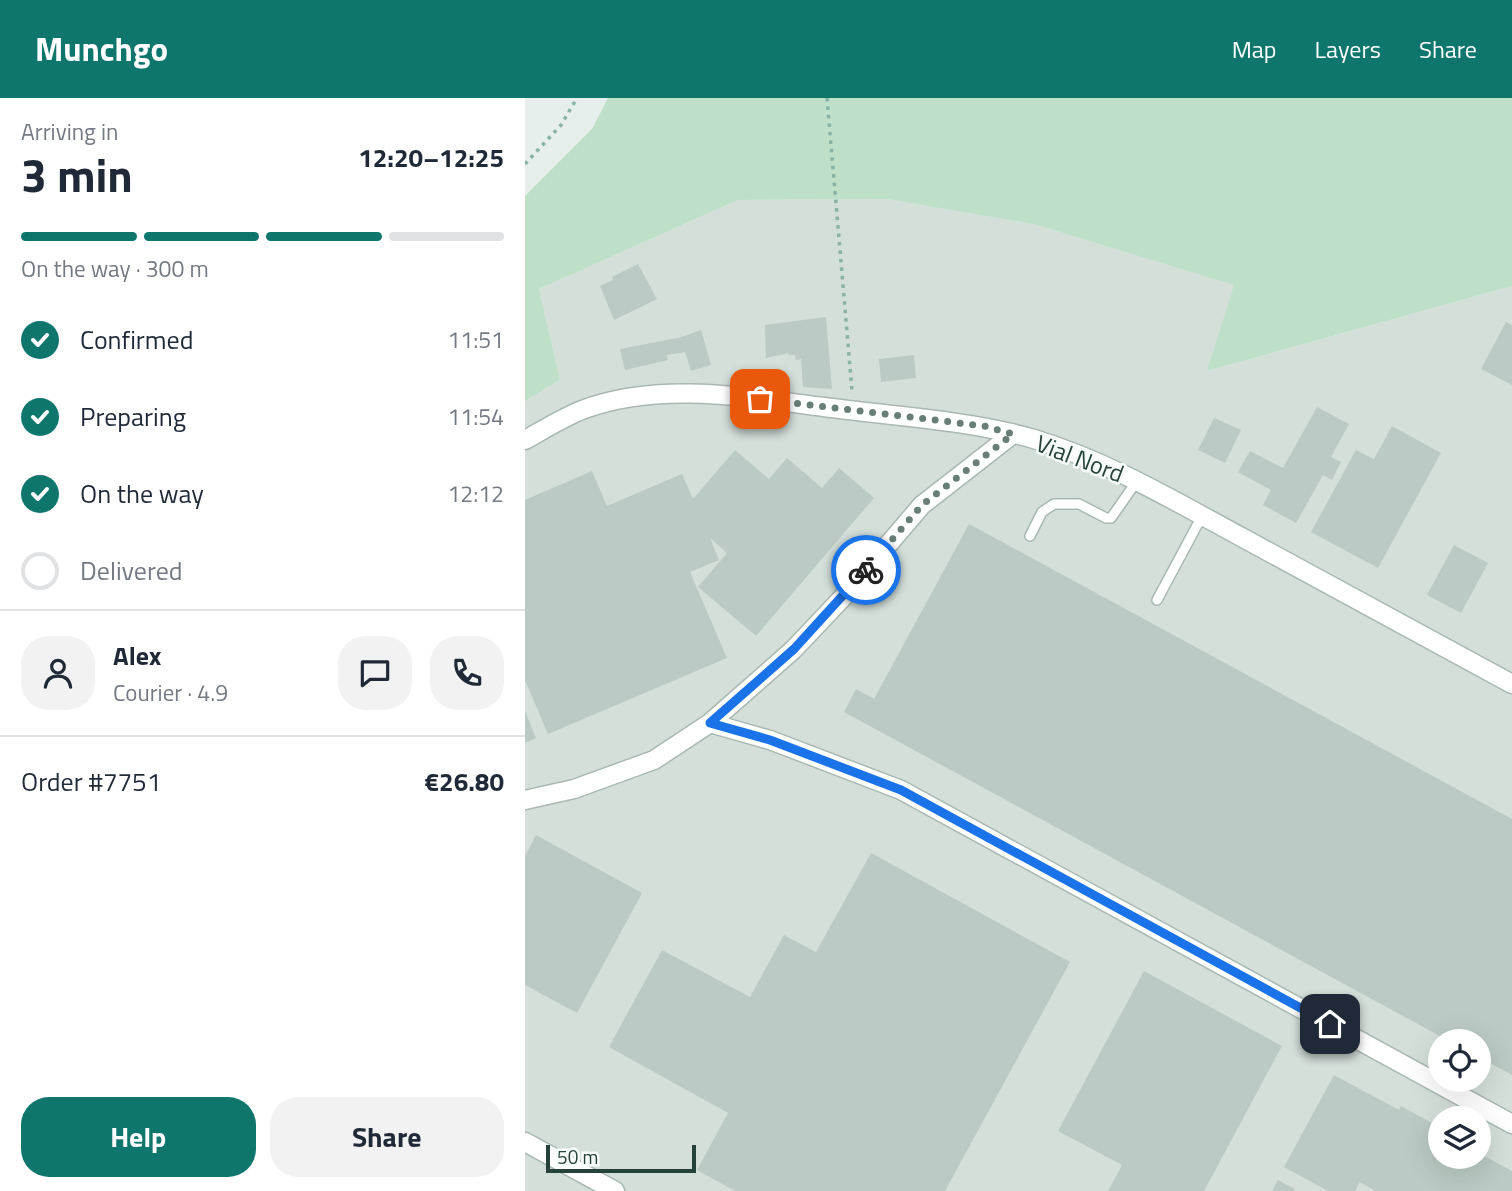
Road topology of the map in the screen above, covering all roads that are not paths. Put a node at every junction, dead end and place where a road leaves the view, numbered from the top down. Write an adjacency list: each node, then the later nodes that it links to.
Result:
1 (1013, 434): 2 (street, Vial Nord); 3 (street, Vial Nord); 8 (street)
2 (525, 440)
3 (1137, 481): 4 (street, Vial Nord); 5 (lane)
4 (1202, 516): 6 (lane); 7 (street, Vial Nord)
5 (1030, 536)
6 (1157, 600)
7 (1512, 684)
8 (710, 723): 9 (street); 10 (street)
9 (525, 800)
10 (1512, 1124)
11 (525, 1142): 12 (street)
12 (615, 1191)

